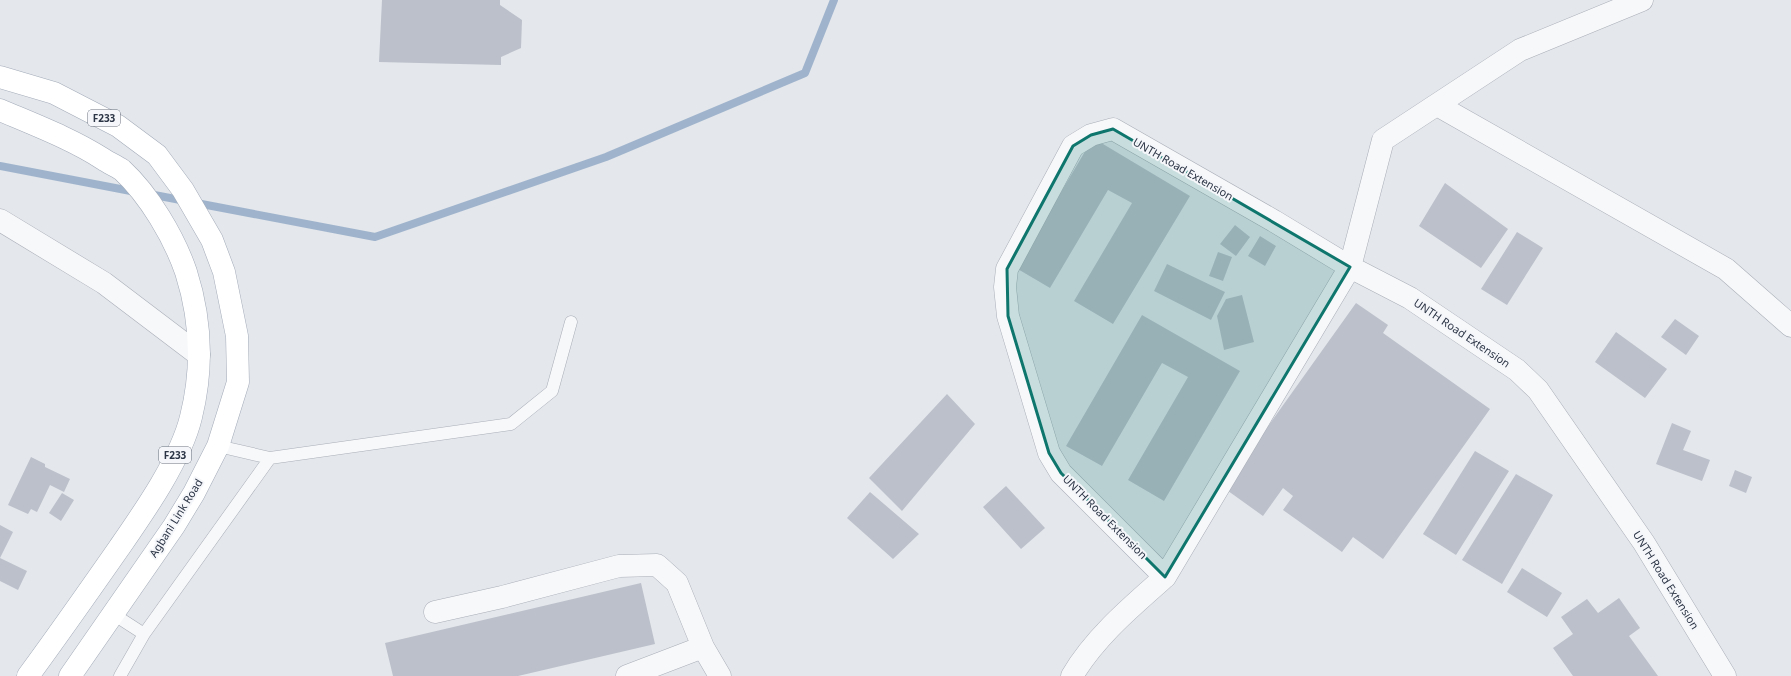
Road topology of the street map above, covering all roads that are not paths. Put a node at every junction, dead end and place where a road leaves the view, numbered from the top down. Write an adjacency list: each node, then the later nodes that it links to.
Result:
1 (1642, 0): 3 (street)
2 (0, 76): 10 (main road, Agbani Link Road / F233)
3 (1437, 105): 6 (street); 8 (street)
4 (0, 110): 9 (main road, F233)
5 (0, 220): 9 (street)
6 (1350, 267): 12 (street); 12 (street, UNTH Road Extension); 23 (street, UNTH Road Extension)
7 (571, 322): 11 (lane)
8 (1791, 326)
9 (199, 355): 17 (main road, F233)
10 (218, 446): 11 (lane); 14 (main road, Agbani Link Road / F233)
11 (270, 458): 15 (lane)
12 (1165, 577): 22 (street)
13 (435, 612): 16 (street)
14 (113, 614): 15 (lane); 18 (main road, Agbani Link Road / F233)
15 (144, 634): 19 (lane)
16 (703, 648): 20 (street); 21 (street)
17 (28, 676)
18 (70, 676)
19 (120, 676)
20 (627, 676)
21 (720, 676)
22 (1072, 676)
23 (1725, 676)

